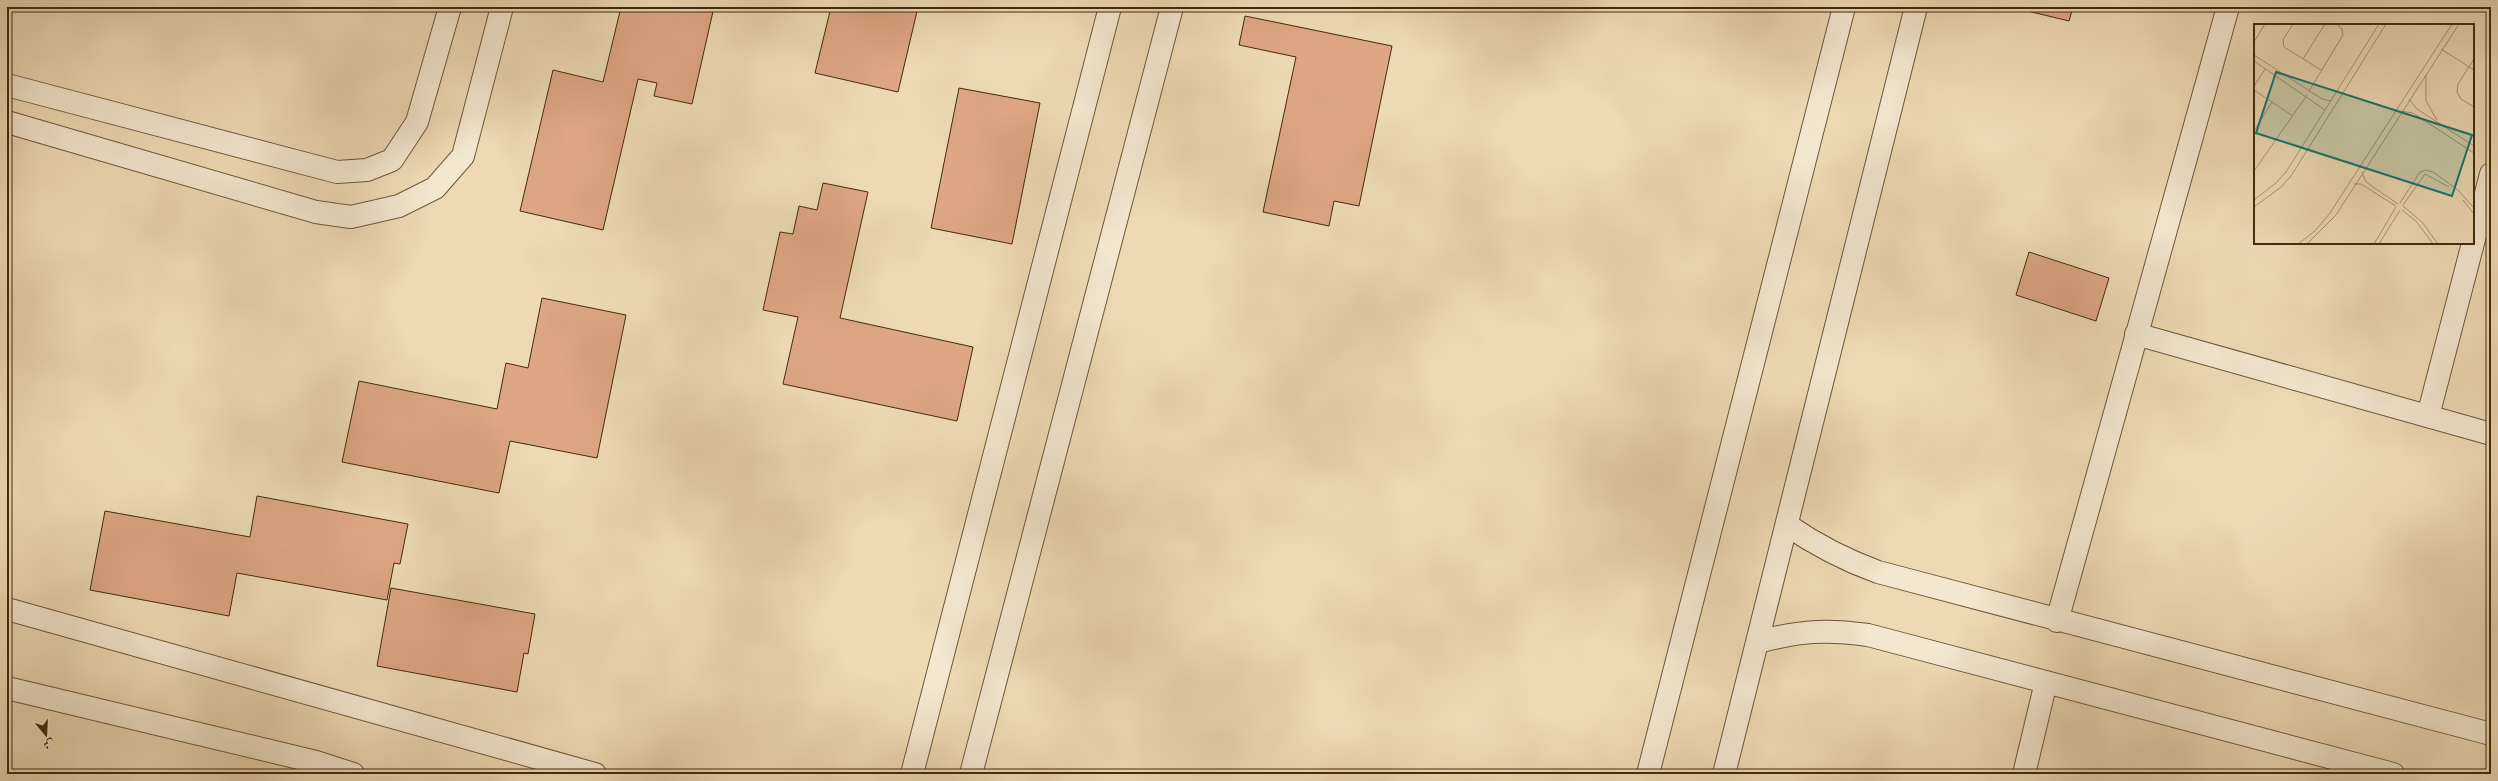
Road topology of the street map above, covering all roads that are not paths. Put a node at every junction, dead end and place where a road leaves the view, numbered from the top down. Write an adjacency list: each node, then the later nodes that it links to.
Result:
1 (450, 7): 8 (street)
2 (502, 7): 9 (street)
3 (1110, 7): 25 (street)
4 (1172, 7): 26 (street)
5 (1844, 7): 27 (street)
6 (1916, 7): 16 (street)
7 (2228, 7): 13 (street)
8 (7, 85)
9 (7, 122)
10 (2491, 174): 11 (street)
11 (2474, 239)
12 (2473, 244): 14 (street)
13 (2136, 334): 14 (street); 18 (street)
14 (2428, 416): 15 (street)
15 (2491, 434)
16 (1786, 525): 18 (street); 19 (street)
17 (7, 609): 24 (street)
18 (2058, 621): 22 (street)
19 (1758, 642): 20 (street); 28 (street)
20 (2046, 682): 29 (street); 30 (street)
21 (7, 688): 23 (street)
22 (2491, 734)
23 (353, 774)
24 (595, 774)
25 (912, 774)
26 (971, 774)
27 (1648, 774)
28 (1724, 774)
29 (2024, 774)
30 (2392, 774)

